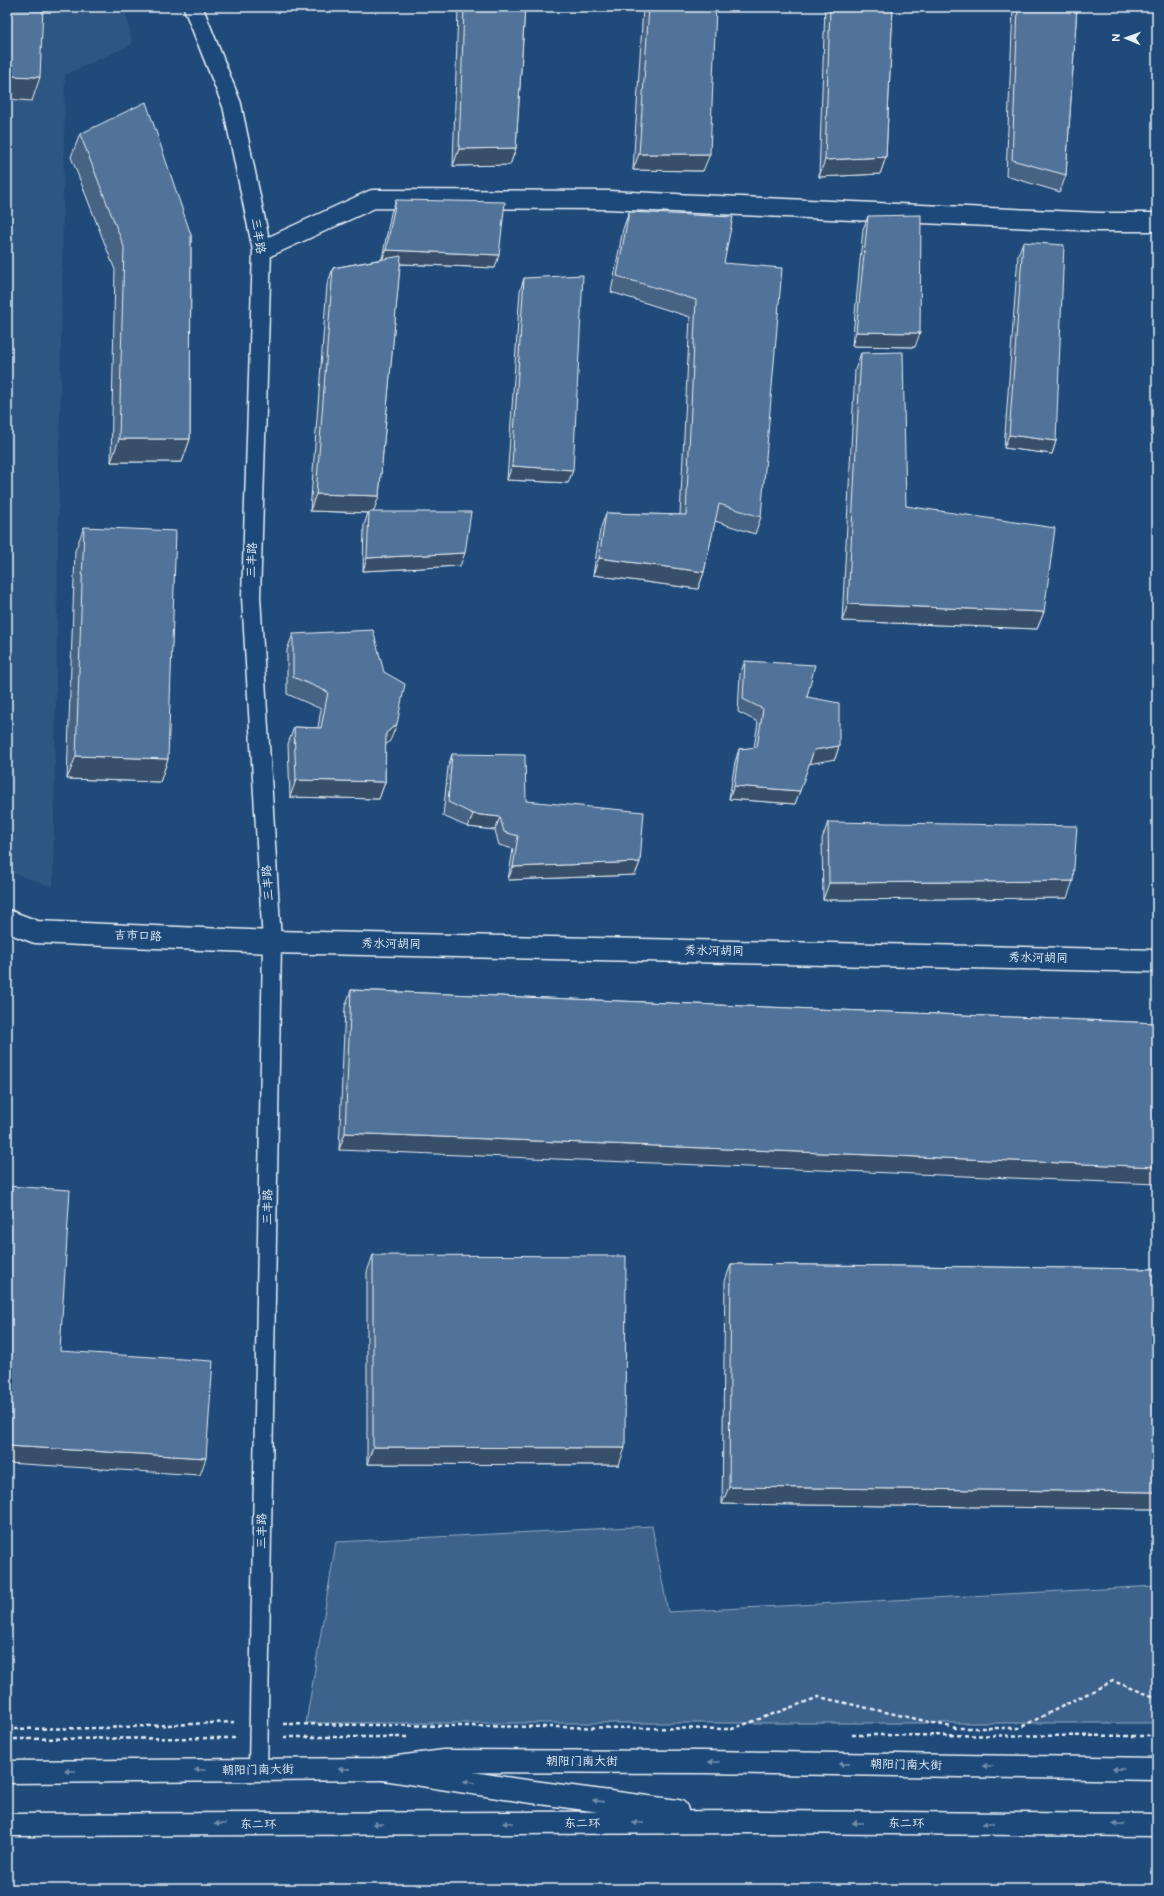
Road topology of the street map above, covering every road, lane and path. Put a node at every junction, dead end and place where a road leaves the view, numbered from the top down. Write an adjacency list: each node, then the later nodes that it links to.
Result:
1 (194, 7): 3 (lane, 三丰路)
2 (1157, 222): 3 (lane)
3 (262, 250): 5 (lane, 三丰路)
4 (7, 921): 5 (main road, 吉市口路)
5 (272, 942): 6 (main road, 秀水河胡同); 8 (lane, 三丰路)
6 (1157, 961)
7 (1157, 1698): 8 (path)
8 (259, 1723): 9 (path); 12 (lane, 三丰路)
9 (7, 1729)
10 (383, 1769): 11 (main road, 朝阳门南大街, one-way to 10); 12 (main road, 朝阳门南大街, one-way to 12); 14 (main road, one-way to 10)
11 (1157, 1769)
12 (258, 1770): 13 (main road, 朝阳门南大街, one-way to 13)
13 (7, 1772)
14 (761, 1822): 15 (main road, 东二环, one-way to 14); 16 (main road, 东二环, one-way to 16)
15 (1157, 1824)
16 (7, 1825)

